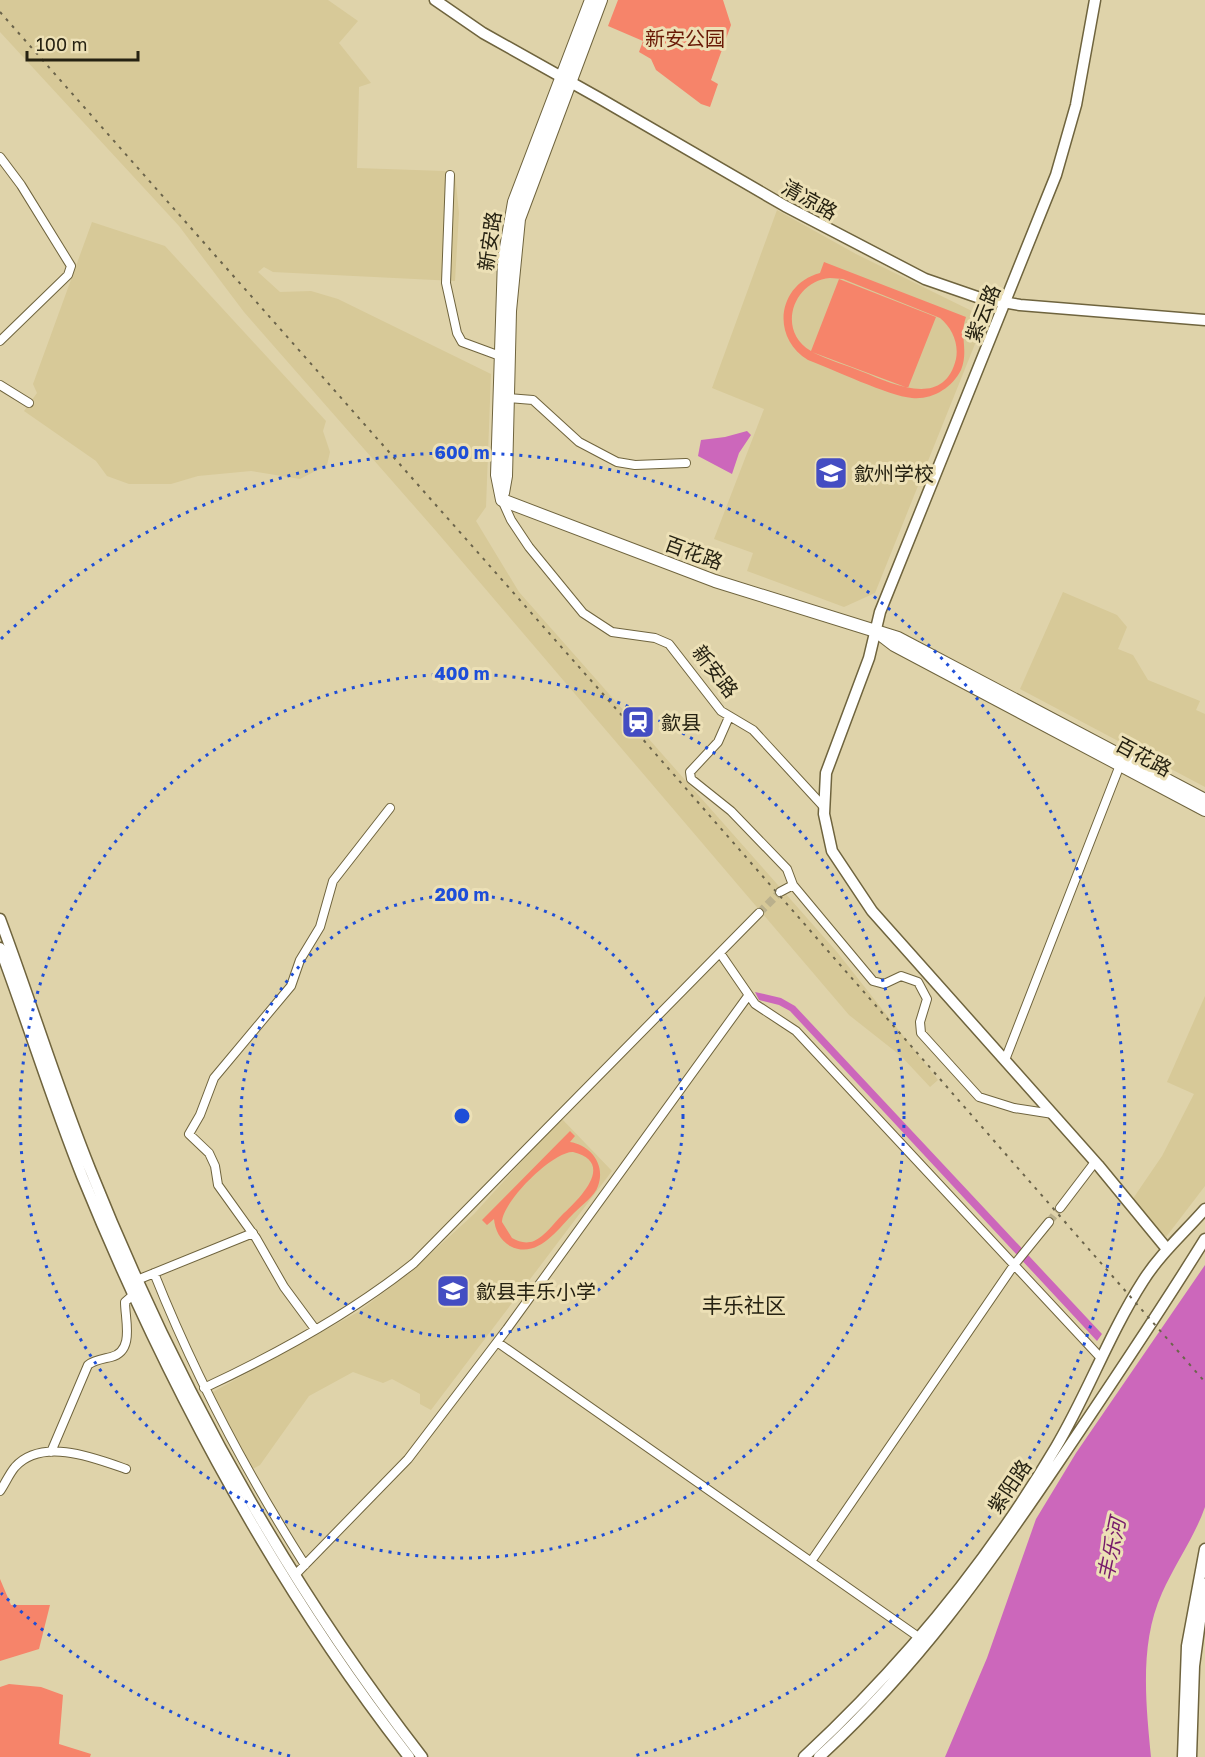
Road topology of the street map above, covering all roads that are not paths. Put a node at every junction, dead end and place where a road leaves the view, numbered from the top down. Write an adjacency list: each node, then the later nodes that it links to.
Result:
1 (435, 0): 5 (main road, 清凉路)
2 (591, 0): 5 (main road, 新安路)
3 (601, 0): 5 (main road, 新安路)
4 (1095, 0): 8 (main road, 紫云路)
5 (565, 78): 8 (main road, 清凉路); 11 (main road, 新安路); 13 (main road, 新安路)
6 (0, 157): 10 (street)
7 (450, 176): 11 (street)
8 (1005, 303): 9 (main road, 清凉路); 17 (main road, 紫云路)
9 (1205, 320)
10 (0, 341)
11 (500, 356): 16 (main road, 新安路)
12 (0, 385): 14 (street)
13 (508, 398): 15 (street); 16 (main road, 新安路)
14 (29, 403)
15 (686, 462)
16 (502, 500): 17 (main road, 百花路); 18 (street, 新安路)
17 (875, 631): 19 (main road, 百花路); 20 (main road, 百花路); 21 (main road, 紫云路)
18 (729, 717): 21 (street, 新安路); 24 (street)
19 (1120, 765): 23 (main road, 百花路); 31 (street)
20 (1205, 800)
21 (823, 806): 31 (main road, 紫云路)
22 (390, 808): 37 (street)
23 (1205, 810)
24 (793, 885): 25 (street); 32 (street)
25 (780, 892)
26 (759, 913): 29 (street)
27 (0, 919): 42 (main road)
28 (0, 948): 43 (main road)
29 (720, 953): 30 (street); 44 (street)
30 (747, 996): 40 (street); 45 (street)
31 (1005, 1060): 32 (main road, 紫云路)
32 (1053, 1114): 33 (main road, 紫云路)
33 (1095, 1162): 34 (street); 39 (main road, 紫云路)
34 (1060, 1208)
35 (1205, 1209): 39 (main road, 紫阳路)
36 (1049, 1222): 40 (street)
37 (252, 1233): 41 (street); 44 (street)
38 (1205, 1239): 60 (main road, 紫阳路)
39 (1167, 1249): 46 (main road, 紫阳路)
40 (1015, 1263): 46 (street); 52 (street)
41 (154, 1273): 42 (street); 47 (street)
42 (137, 1280): 54 (main road)
43 (134, 1295): 48 (street); 57 (main road)
44 (315, 1329): 47 (street)
45 (496, 1342): 52 (street); 53 (street)
46 (1100, 1357): 56 (main road, 紫阳路)
47 (204, 1388): 53 (street)
48 (51, 1452): 49 (street); 50 (street)
49 (126, 1469)
50 (0, 1491)
51 (1205, 1549): 61 (main road)
52 (812, 1560): 56 (street)
53 (305, 1565): 54 (street)
54 (295, 1575): 58 (main road)
55 (1205, 1584): 62 (main road)
56 (920, 1638): 59 (main road, 紫阳路)
57 (410, 1757)
58 (422, 1757)
59 (804, 1757)
60 (819, 1757)
61 (1183, 1757)
62 (1191, 1757)

